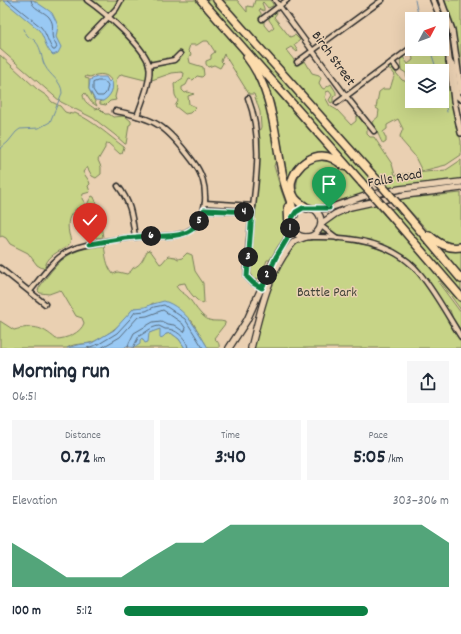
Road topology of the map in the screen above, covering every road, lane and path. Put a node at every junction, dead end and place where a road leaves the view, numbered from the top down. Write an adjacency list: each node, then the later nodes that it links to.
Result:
1 (87, 0): 12 (street)
2 (121, 0): 12 (street)
3 (202, 0): 14 (highway)
4 (217, 0): 43 (highway, bridge)
5 (275, 0): 10 (street, Birch Street)
6 (287, 0): 10 (street)
7 (382, 0): 16 (street)
8 (433, 0): 11 (street)
9 (441, 0): 25 (street)
10 (280, 6): 13 (street); 16 (street, Birch Street)
11 (438, 12)
12 (109, 17): 15 (street); 23 (street)
13 (262, 19)
14 (226, 28): 34 (highway); 38 (highway)
15 (88, 38)
16 (313, 50): 21 (street); 26 (street, Birch Street)
17 (405, 52): 22 (street)
18 (180, 54): 23 (street)
19 (448, 56): 20 (street)
20 (449, 60): 28 (street); 33 (street)
21 (297, 62)
22 (392, 62): 24 (street); 26 (street)
23 (149, 65): 31 (street)
24 (397, 69)
25 (461, 91)
26 (346, 96): 29 (street); 32 (street, Birch Street)
27 (248, 98): 40 (street)
28 (461, 99)
29 (337, 103)
30 (115, 111): 31 (street)
31 (137, 116): 39 (street)
32 (374, 131)
33 (461, 133)
34 (361, 182): 41 (highway); 56 (highway, bridge)
35 (461, 182): 41 (main road, Falls Road)
36 (118, 186): 48 (street)
37 (461, 188): 46 (main road)
38 (288, 196): 45 (highway); 47 (highway)
39 (205, 203): 40 (street); 42 (street)
40 (253, 206): 44 (street)
41 (309, 208): 45 (main road); 46 (main road)
42 (204, 210): 44 (street); 48 (street)
43 (404, 211): 51 (highway); 53 (highway)
44 (252, 212): 54 (street)
45 (294, 215): 47 (main road)
46 (321, 225): 49 (main road); 50 (street)
47 (290, 226): 49 (main road); 54 (main road)
48 (135, 237): 55 (street)
49 (308, 237): 50 (street); 54 (main road)
50 (337, 238): 58 (street)
51 (461, 246)
52 (0, 268): 55 (street)
53 (461, 278)
54 (264, 289): 59 (main road); 60 (main road)
55 (30, 292): 57 (street)
56 (461, 297)
57 (45, 304)
58 (461, 337)
59 (229, 348)
60 (251, 348)

